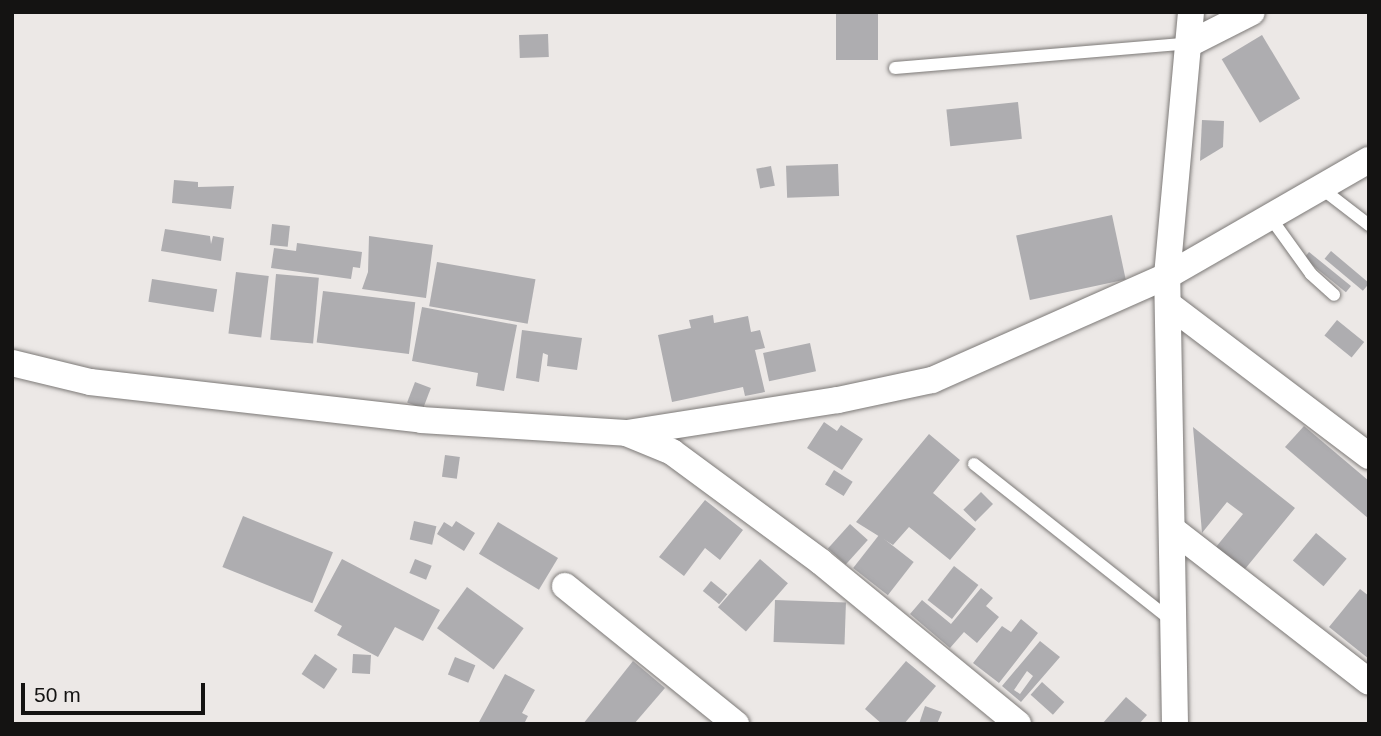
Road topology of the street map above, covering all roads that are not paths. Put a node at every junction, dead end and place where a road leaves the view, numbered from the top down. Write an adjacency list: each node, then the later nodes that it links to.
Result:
1 (1191, 12): 3 (street)
2 (1252, 12): 3 (street)
3 (1191, 43): 4 (lane); 9 (street)
4 (895, 68)
5 (1369, 160): 6 (street)
6 (1321, 188): 7 (street); 8 (lane)
7 (1270, 217): 9 (street); 10 (lane)
8 (1369, 225)
9 (1167, 276): 11 (street); 13 (street)
10 (1334, 295)
11 (1168, 304): 14 (street); 16 (street)
12 (12, 363): 13 (street)
13 (626, 433): 21 (street)
14 (1369, 456)
15 (974, 464): 18 (lane)
16 (1172, 528): 18 (street); 19 (street)
17 (565, 586): 20 (street)
18 (1174, 623): 22 (street)
19 (1369, 682)
20 (736, 724)
21 (1018, 724)
22 (1175, 724)

